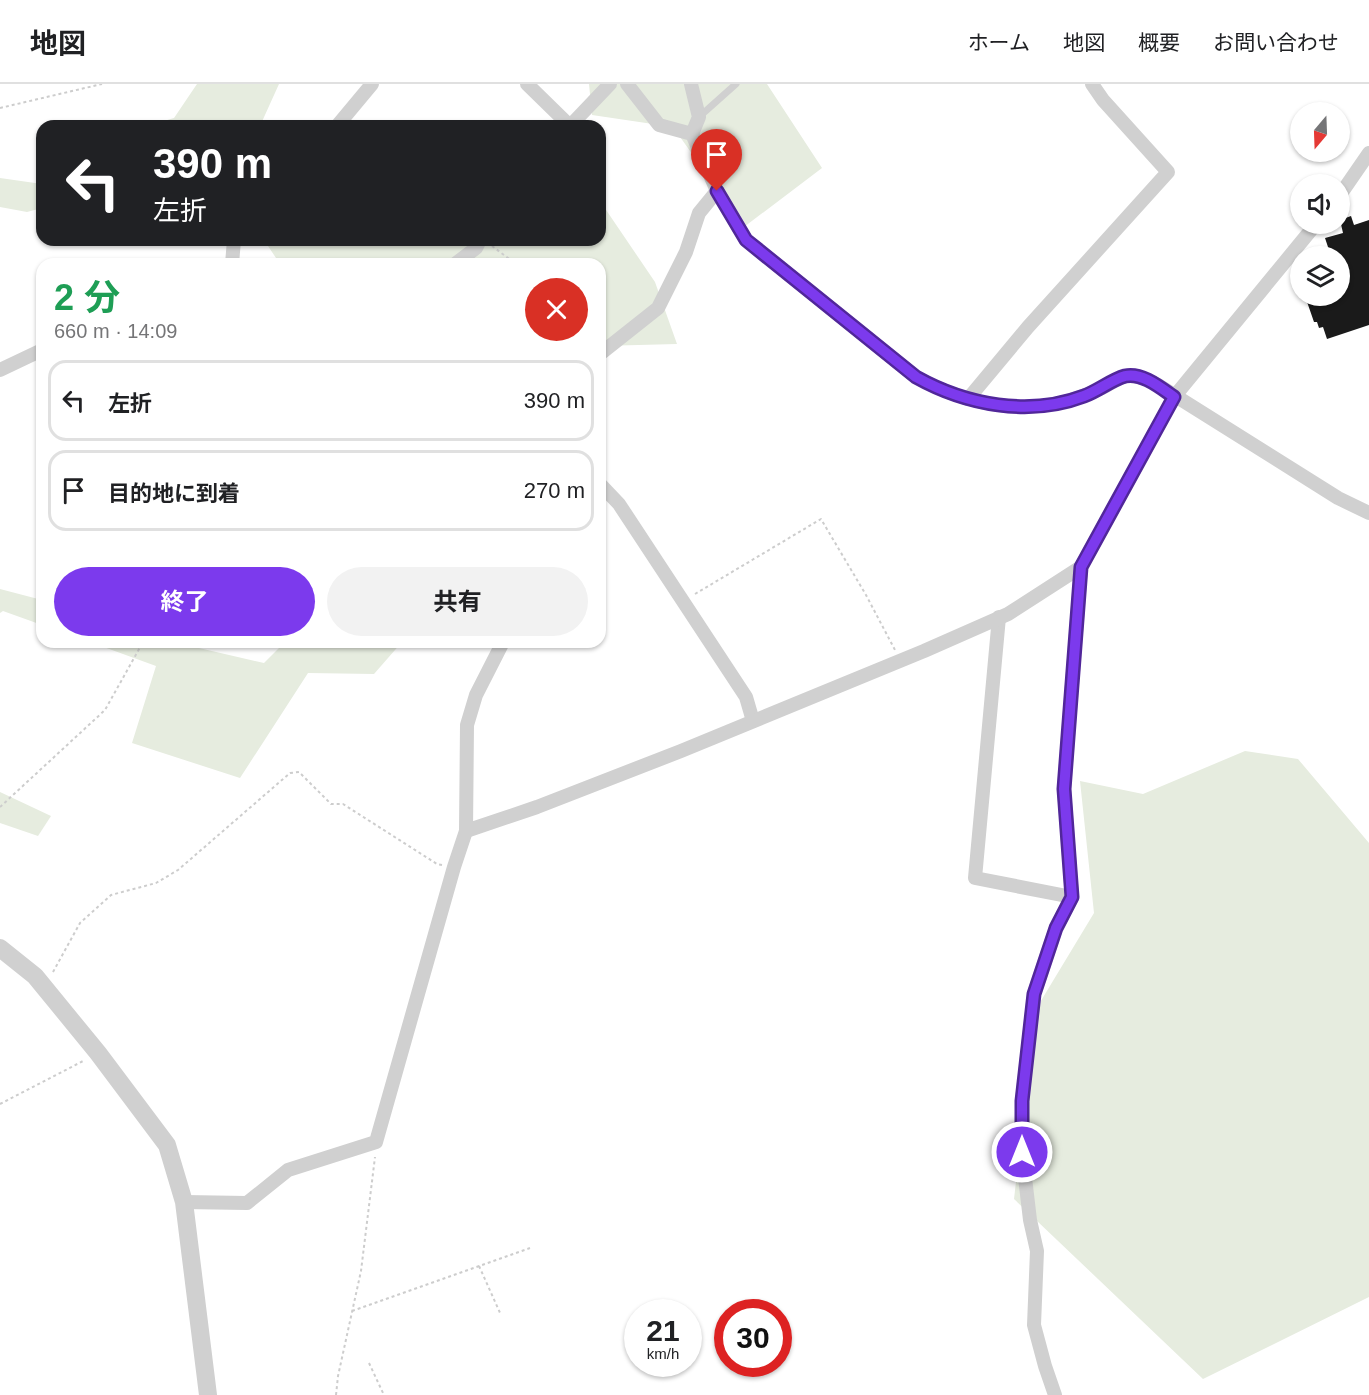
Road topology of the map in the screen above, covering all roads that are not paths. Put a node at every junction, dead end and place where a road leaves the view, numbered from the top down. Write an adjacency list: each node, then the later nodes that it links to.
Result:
1 (372, 84): 9 (street)
2 (527, 84): 10 (street)
3 (610, 84): 11 (street)
4 (627, 84): 12 (street)
5 (691, 84): 8 (street)
6 (736, 84): 8 (lane)
7 (1092, 84): 23 (street)
8 (699, 117): 12 (street)
9 (342, 120)
10 (564, 120)
11 (576, 120)
12 (692, 134): 15 (street)
13 (1369, 153): 14 (street)
14 (1350, 181)
15 (717, 191): 19 (street); 23 (street)
16 (1308, 234): 22 (street)
17 (477, 246): 18 (street)
18 (463, 258)
19 (606, 349)
20 (36, 353): 21 (street)
21 (0, 370)
22 (1174, 397): 23 (street); 25 (street); 26 (street)
23 (968, 399)
24 (606, 490): 29 (street)
25 (1369, 513)
26 (1081, 567): 27 (street); 31 (street)
27 (999, 617): 29 (street); 31 (street)
28 (500, 648): 30 (street)
29 (753, 721): 30 (street)
30 (466, 831): 33 (street)
31 (1072, 897): 35 (street)
32 (0, 948): 33 (street)
33 (184, 1202): 34 (street)
34 (208, 1395)
35 (1055, 1395)

